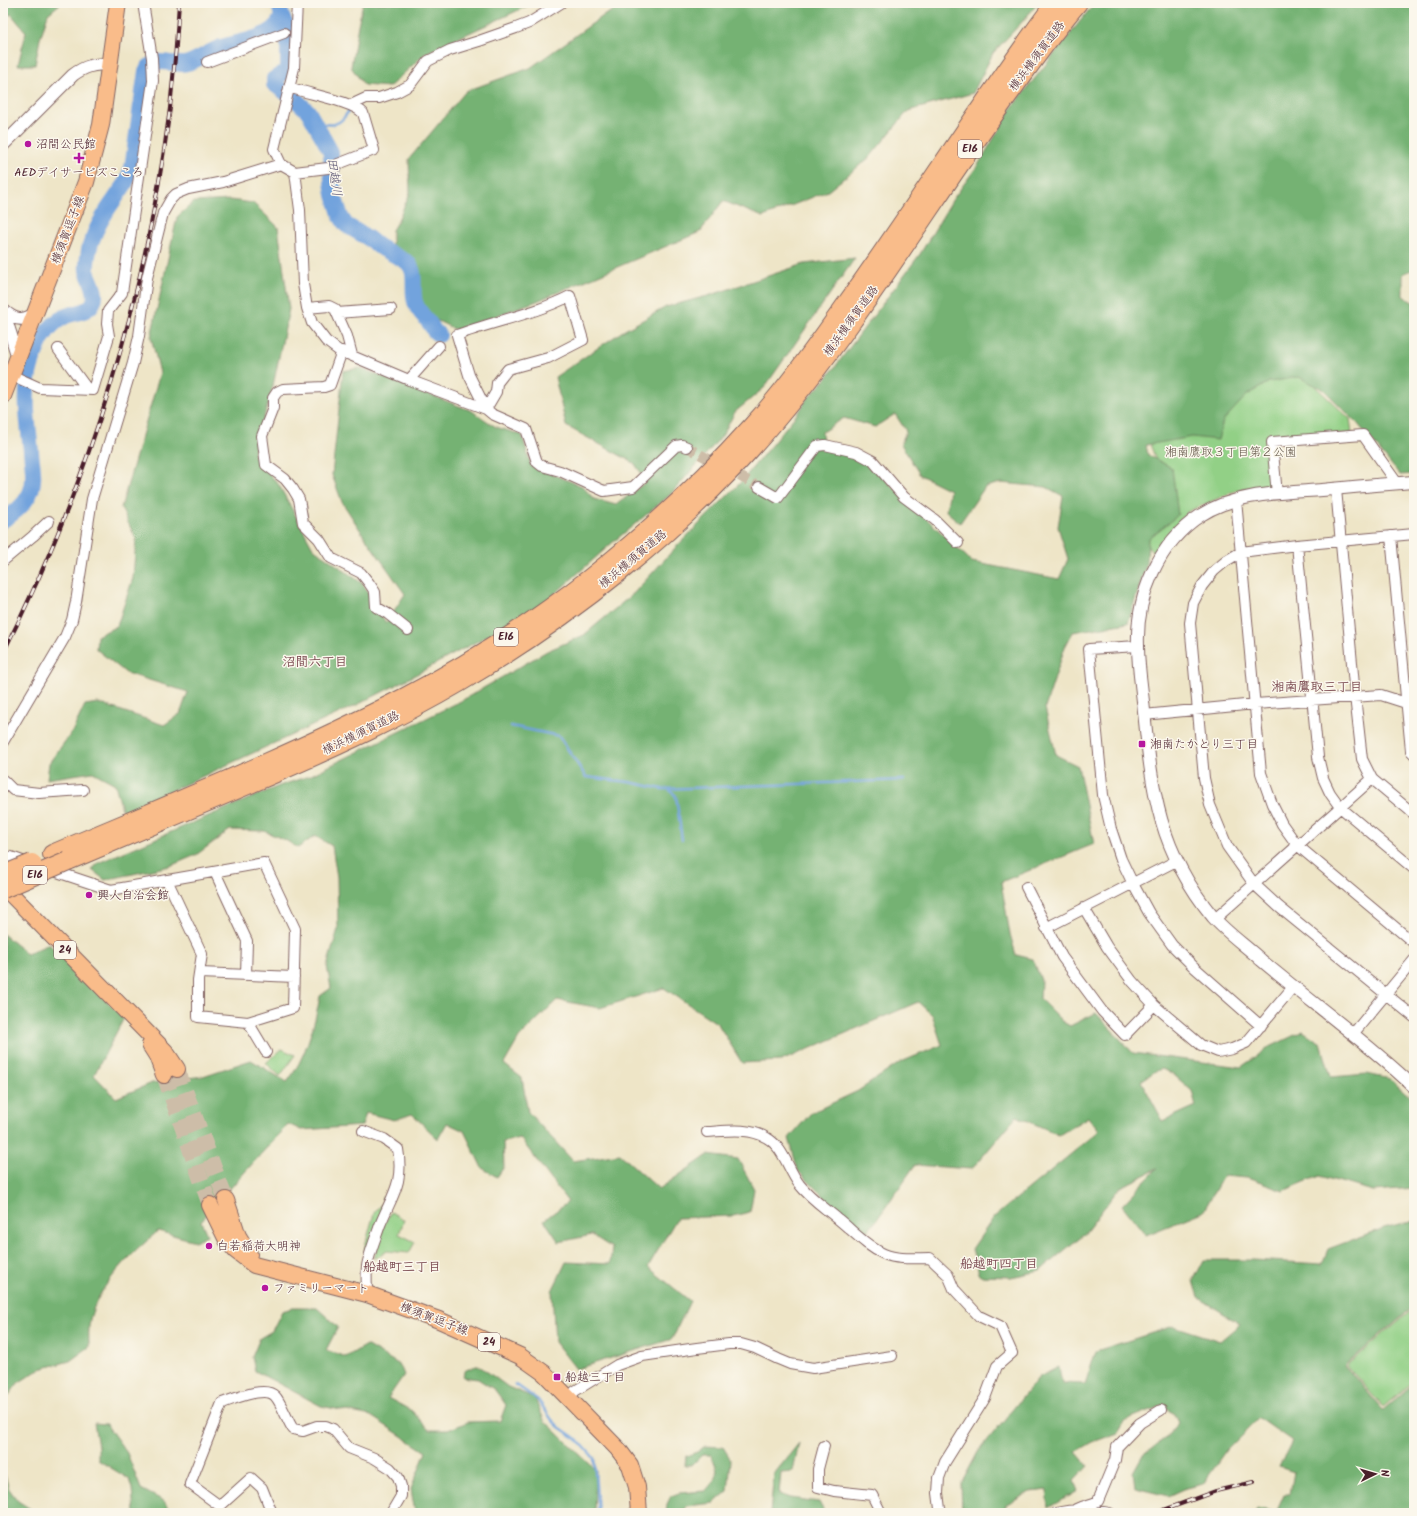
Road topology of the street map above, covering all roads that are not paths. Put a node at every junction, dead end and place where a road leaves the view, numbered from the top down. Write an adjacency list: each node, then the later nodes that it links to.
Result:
1 (118, 3): 8 (main road, 横須賀逗子線)
2 (143, 3): 28 (street)
3 (297, 3): 9 (street)
4 (561, 3): 10 (street)
5 (1068, 6): 63 (highway, 横浜横須賀道路 / E16)
6 (284, 33): 7 (street)
7 (207, 62)
8 (110, 64): 11 (street); 19 (main road, 横須賀逗子線)
9 (288, 91): 10 (street); 12 (street)
10 (351, 105): 13 (street)
11 (3, 145)
12 (281, 164): 13 (street); 54 (street)
13 (295, 172): 14 (street)
14 (307, 308): 17 (street); 23 (street)
15 (391, 309): 17 (street)
16 (3, 310): 19 (street)
17 (337, 313): 24 (street)
18 (3, 316): 20 (street)
19 (34, 319): 20 (street); 25 (main road, 横須賀逗子線)
20 (6, 326): 25 (street)
21 (440, 346): 27 (street)
22 (58, 349): 28 (street)
23 (342, 351): 24 (street); 46 (street)
24 (352, 355): 27 (street)
25 (18, 358): 26 (main road, 横須賀逗子線)
26 (16, 378): 28 (street); 29 (main road)
27 (409, 380): 30 (street)
28 (88, 390)
29 (3, 396)
30 (486, 409): 30 (street); 31 (street)
31 (687, 447)
32 (1414, 482): 33 (street)
33 (1397, 483): 35 (street); 36 (street)
34 (759, 487): 42 (street)
35 (1336, 489): 36 (street); 41 (street)
36 (1277, 494): 37 (street)
37 (1236, 500): 44 (street); 47 (street)
38 (49, 520): 45 (street)
39 (1414, 534): 40 (street)
40 (1391, 536): 41 (street); 51 (street)
41 (1340, 541): 43 (street); 48 (street)
42 (958, 543)
43 (1298, 545): 44 (street); 49 (street)
44 (1241, 552): 50 (street); 52 (street)
45 (3, 561)
46 (408, 630)
47 (1138, 646): 53 (street); 69 (street)
48 (1355, 696): 49 (street); 51 (street); 56 (street)
49 (1312, 700): 50 (street); 59 (street)
50 (1255, 704): 52 (street); 61 (street)
51 (1410, 705): 55 (street)
52 (1197, 710): 53 (street); 70 (street)
53 (1144, 715): 64 (street)
54 (3, 742)
55 (1414, 754)
56 (1372, 779): 59 (street); 60 (street)
57 (3, 780): 58 (street)
58 (83, 790)
59 (1340, 807): 61 (street); 65 (street)
60 (1414, 814)
61 (1297, 845): 70 (street); 76 (street)
62 (3, 856): 68 (street)
63 (60, 858): 67 (highway, 横浜横須賀道路 / E16, bridge); 71 (highway, 横浜横須賀道路 / E16, bridge)
64 (1176, 861): 69 (street); 74 (street)
65 (1414, 869)
66 (215, 872): 68 (street); 79 (street); 80 (street)
67 (3, 875)
68 (166, 880): 78 (street)
69 (1133, 884): 73 (street); 86 (street)
70 (1254, 884): 74 (street); 82 (street)
71 (3, 887): 89 (main road, 24)
72 (1026, 887): 75 (street)
73 (1084, 908): 75 (street); 83 (street)
74 (1215, 919): 81 (street)
75 (1046, 928): 83 (street)
76 (1414, 943)
77 (1414, 960): 82 (street)
78 (200, 973): 79 (street); 85 (street)
79 (246, 975): 80 (street)
80 (294, 977): 85 (street)
81 (1293, 987): 86 (street); 87 (street)
82 (1386, 995): 84 (street); 87 (street)
83 (1154, 1005): 86 (street)
84 (1414, 1017)
85 (248, 1022): 88 (street)
86 (1261, 1026)
87 (1353, 1034): 90 (street)
88 (266, 1052)
89 (170, 1072)
90 (1414, 1087)
91 (363, 1131): 94 (street)
92 (707, 1132): 104 (street)
93 (218, 1202): 94 (main road, 横須賀逗子線 / 24)
94 (367, 1294): 96 (main road, 横須賀逗子線 / 24)
95 (892, 1356): 96 (street)
96 (569, 1398): 102 (main road, 横須賀逗子線 / 24)
97 (1161, 1410): 99 (street)
98 (824, 1446): 103 (street)
99 (1077, 1509): 105 (street); 106 (street)
100 (272, 1513): 101 (street)
101 (391, 1513)
102 (639, 1513)
103 (881, 1513)
104 (942, 1513)
105 (1055, 1513)
106 (1110, 1513)

